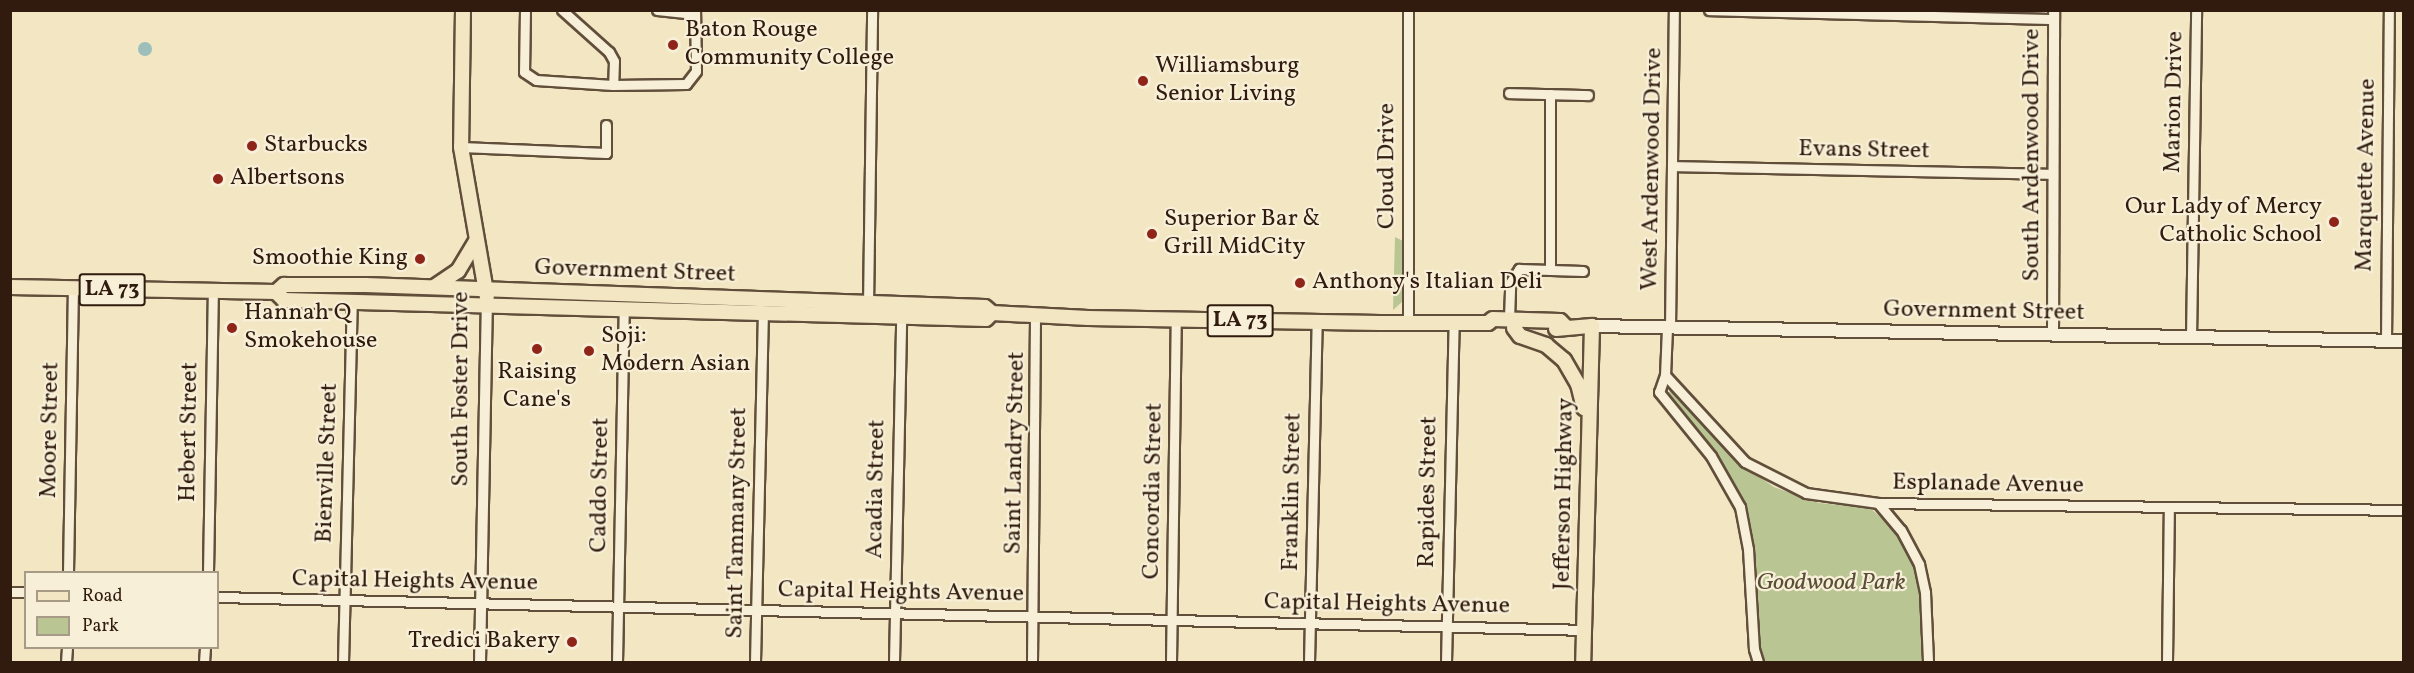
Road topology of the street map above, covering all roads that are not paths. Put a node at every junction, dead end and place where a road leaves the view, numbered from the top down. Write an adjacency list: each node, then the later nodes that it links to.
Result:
1 (463, 10): 18 (main road, South Foster Drive)
2 (525, 10): 13 (street)
3 (562, 10): 13 (street)
4 (657, 10): 11 (street)
5 (872, 10): 34 (street)
6 (1408, 10): 40 (street, Cloud Drive)
7 (1674, 10): 19 (street, West Ardenwood Drive)
8 (1709, 10): 12 (street)
9 (2196, 10): 47 (street, Marion Drive)
10 (2389, 10): 48 (street, Marquette Avenue)
11 (695, 12): 13 (street)
12 (2054, 15): 20 (street, South Ardenwood Drive)
13 (613, 84)
14 (1509, 93): 15 (street)
15 (1550, 94): 16 (street); 22 (street)
16 (1588, 95)
17 (606, 125): 18 (street)
18 (461, 147): 21 (main road, South Foster Drive)
19 (1673, 166): 20 (street, Evans Street); 45 (street, West Ardenwood Drive)
20 (2053, 174): 46 (street, South Ardenwood Drive)
21 (476, 241): 25 (main road); 27 (main road, South Foster Drive)
22 (1550, 270): 23 (street); 43 (street)
23 (1583, 271)
24 (10, 287): 26 (main road, Government Street / LA 73)
25 (432, 288): 27 (main road, Government Street / LA 73); 29 (main road, Government Street / LA 73)
26 (74, 289): 28 (main road, Government Street / LA 73); 55 (street, Moore Street)
27 (487, 290): 31 (main road, South Foster Drive); 34 (main road, Government Street / LA 73)
28 (213, 292): 29 (main road, Government Street / LA 73); 56 (street, Hebert Street)
29 (276, 292): 30 (main road, Government Street / LA 73)
30 (352, 302): 31 (main road, Government Street / LA 73); 58 (street, Bienville Street)
31 (487, 305): 33 (main road, Government Street / LA 73); 59 (street, South Foster Drive)
32 (943, 306): 34 (main road, Government Street / LA 73); 36 (main road, Government Street / LA 73); 37 (main road)
33 (624, 309): 35 (main road, Government Street / LA 73); 60 (street, Caddo Street)
34 (868, 309): 35 (main road, Government Street / LA 73); 37 (main road, Government Street / LA 73)
35 (763, 312): 61 (street, Saint Tammany Street)
36 (992, 313): 37 (main road, Government Street / LA 73); 38 (main road, Government Street / LA 73)
37 (901, 316): 62 (street, Acadia Street)
38 (1035, 316): 39 (main road, Government Street / LA 73); 63 (street, Saint Landry Street)
39 (1176, 319): 41 (main road, Government Street / LA 73); 64 (street, Concordia Street)
40 (1408, 321): 41 (main road, Government Street / LA 73); 42 (main road, Government Street / LA 73)
41 (1317, 322): 65 (street, Franklin Street)
42 (1454, 322): 43 (main road, Government Street / LA 73); 66 (street, Rapides Street)
43 (1512, 324): 44 (main road, Government Street); 51 (main road)
44 (1592, 326): 45 (main road, Government Street); 51 (main road, Jefferson Highway)
45 (1668, 328): 46 (main road, Government Street); 50 (street)
46 (2054, 335): 47 (main road, Government Street)
47 (2191, 338): 48 (main road, Government Street)
48 (2386, 341): 49 (main road, Government Street)
49 (2403, 341)
50 (1665, 375): 52 (street, Esplanade Avenue); 78 (street)
51 (1589, 411): 67 (main road, Jefferson Highway)
52 (1878, 503): 53 (street, Esplanade Avenue); 79 (street)
53 (2169, 507): 54 (street, Esplanade Avenue); 80 (street)
54 (2403, 510)
55 (68, 571)
56 (208, 571)
57 (219, 597): 58 (street, Capital Heights Avenue)
58 (344, 599): 59 (street, Capital Heights Avenue); 68 (street, Bienville Street)
59 (482, 603): 60 (street, Capital Heights Avenue); 69 (street, South Foster Drive)
60 (618, 606): 61 (street, Capital Heights Avenue); 70 (street, Caddo Street)
61 (756, 609): 62 (street, Capital Heights Avenue); 71 (street, Saint Tammany Street)
62 (895, 612): 63 (street, Capital Heights Avenue); 72 (street, Acadia Street)
63 (1032, 615): 64 (street, Capital Heights Avenue); 73 (street, Saint Landry Street)
64 (1172, 619): 65 (street, Capital Heights Avenue); 74 (street, Concordia Street)
65 (1310, 622): 66 (street, Capital Heights Avenue); 75 (street, Franklin Street)
66 (1446, 626): 67 (street, Capital Heights Avenue); 76 (street, Rapides Street)
67 (1584, 630): 77 (main road, Jefferson Highway)
68 (343, 663)
69 (480, 663)
70 (618, 663)
71 (755, 663)
72 (894, 663)
73 (1032, 663)
74 (1171, 663)
75 (1309, 663)
76 (1446, 663)
77 (1583, 663)
78 (1758, 663)
79 (1928, 663)
80 (2167, 663)

